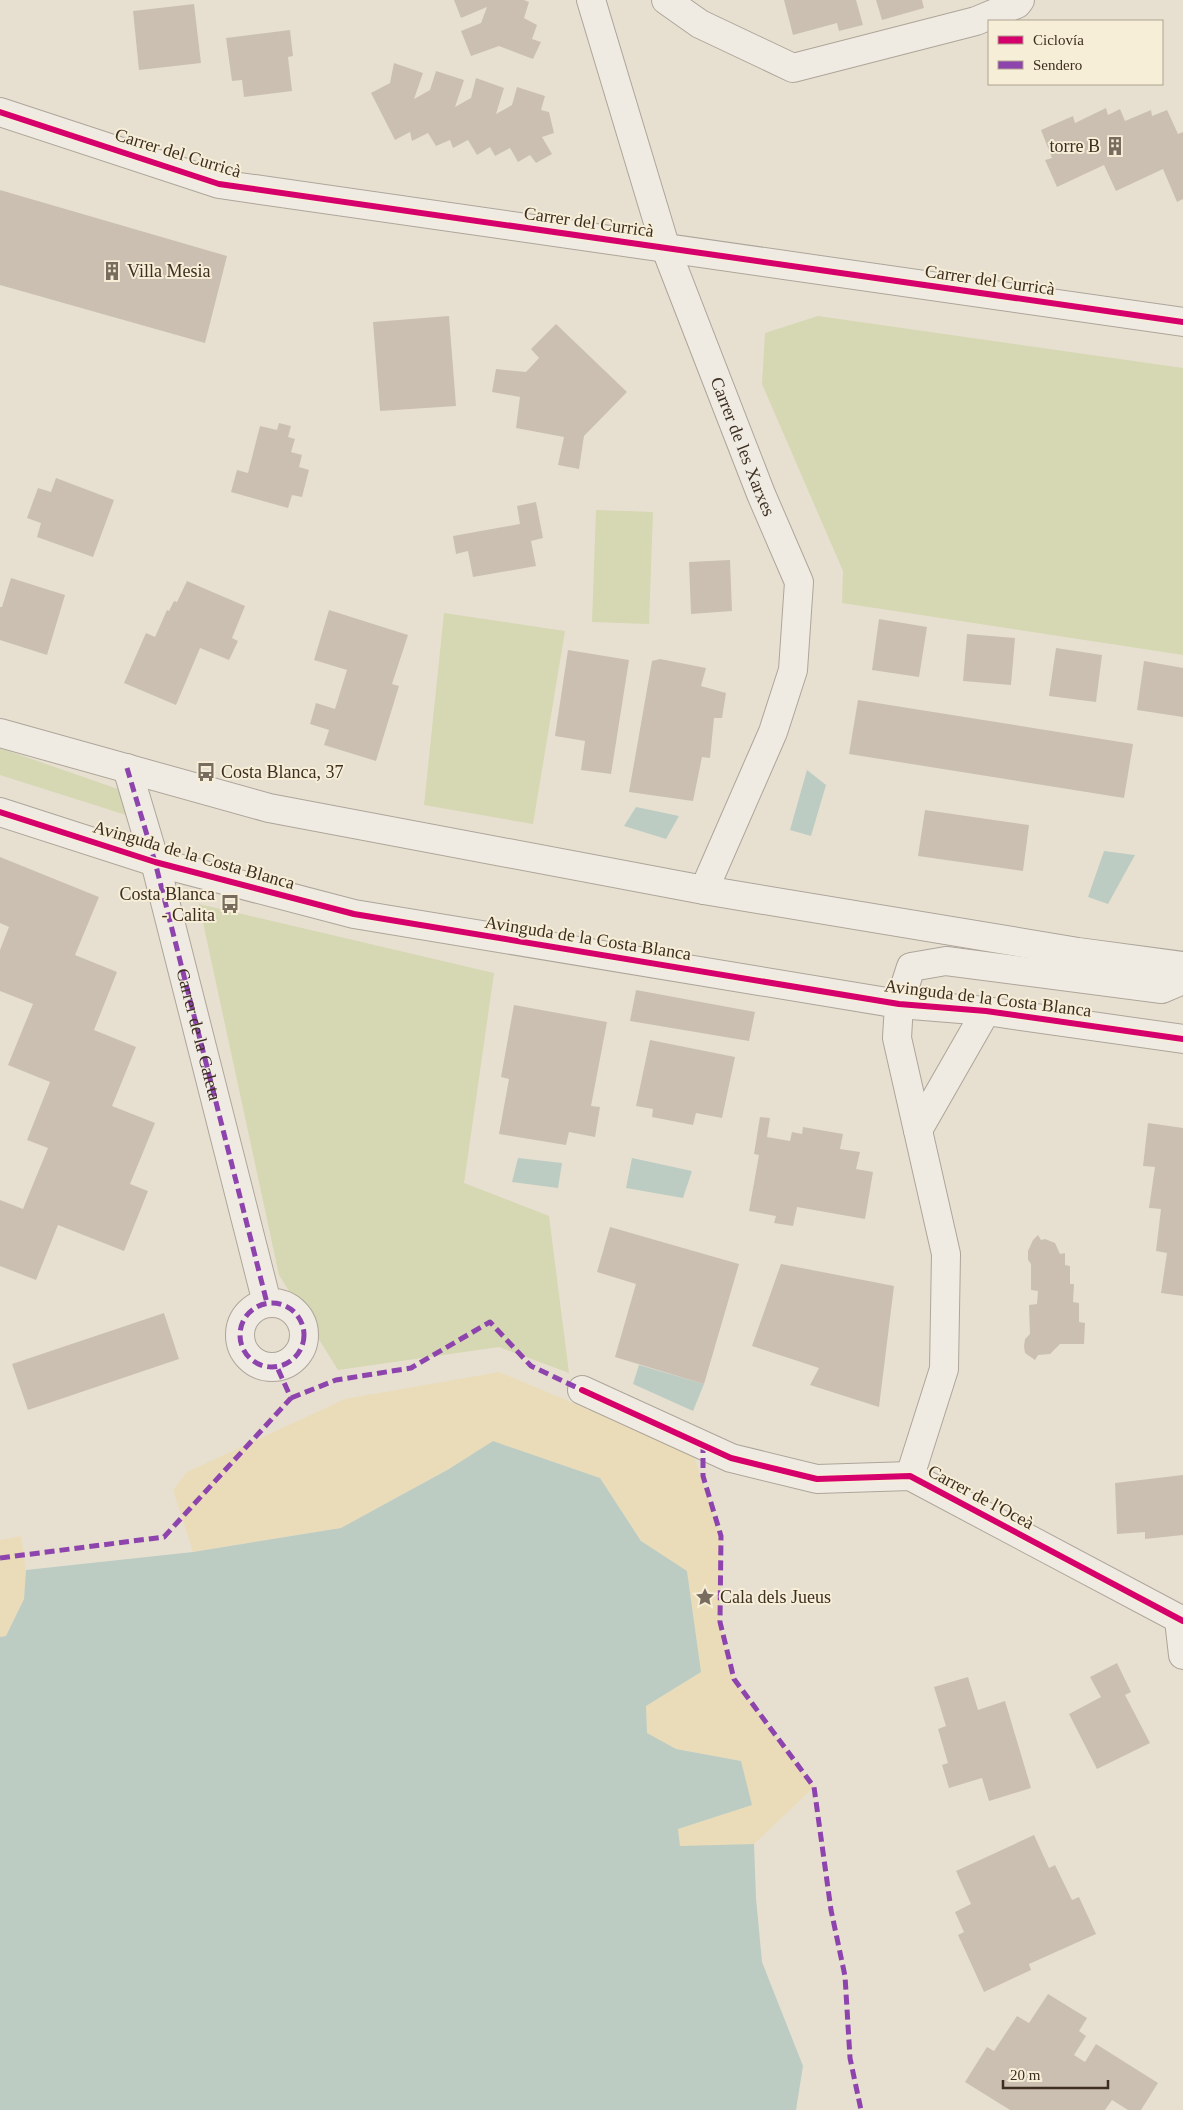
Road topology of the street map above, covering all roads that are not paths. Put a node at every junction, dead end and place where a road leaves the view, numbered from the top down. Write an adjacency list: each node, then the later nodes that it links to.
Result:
1 (593, 0): 5 (street, Carrer de les Xarxes)
2 (666, 0): 3 (street)
3 (1020, 0)
4 (0, 112): 5 (street, Carrer del Curricà)
5 (666, 249): 6 (street, Carrer del Curricà); 11 (street, Carrer de les Xarxes)
6 (1183, 322)
7 (0, 733): 8 (street)
8 (127, 768): 10 (street, Carrer de la Caleta); 11 (street)
9 (0, 812): 10 (street, Avinguda de la Costa Blanca)
10 (155, 862): 14 (street, Avinguda de la Costa Blanca); 18 (street, Carrer de la Caleta)
11 (704, 890): 12 (street)
12 (1183, 966)
13 (1183, 980): 14 (street, Avinguda de la Costa Blanca)
14 (899, 1004): 15 (street, Avinguda de la Costa Blanca); 17 (street, Carrer de l'Oceà)
15 (986, 1011): 16 (street, Avinguda de la Costa Blanca); 17 (street)
16 (1183, 1038)
17 (918, 1130): 20 (street, Carrer de l'Oceà)
18 (267, 1303)
19 (582, 1390): 20 (street, Carrer de l'Oceà)
20 (910, 1476): 21 (street, Carrer de l'Oceà)
21 (1181, 1621): 22 (street, Carrer de l'Oceà)
22 (1183, 1655)

